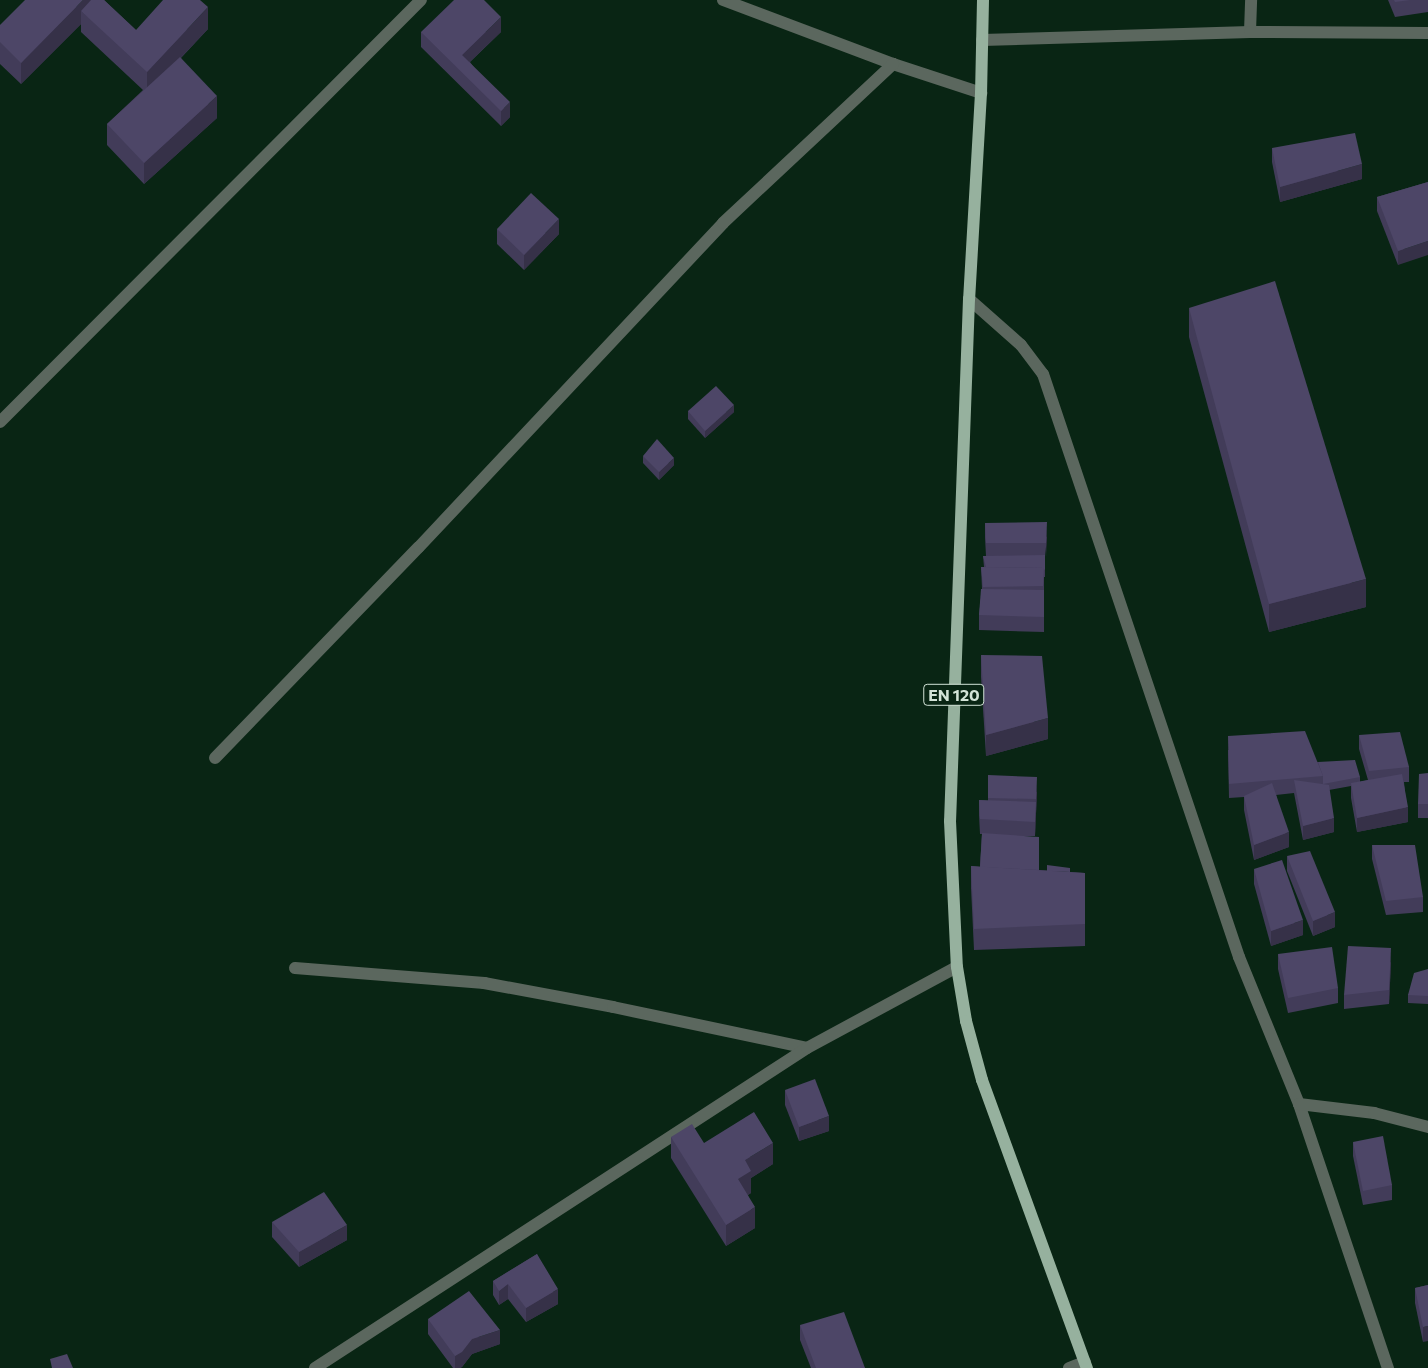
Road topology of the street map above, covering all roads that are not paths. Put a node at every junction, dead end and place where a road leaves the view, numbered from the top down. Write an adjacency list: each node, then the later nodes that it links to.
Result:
1 (421, 0): 11 (street)
2 (723, 0): 8 (street)
3 (983, 0): 7 (main road, EN 120)
4 (1251, 0): 5 (street)
5 (1250, 32): 6 (street); 7 (street)
6 (1428, 32)
7 (982, 40): 9 (main road, EN 120)
8 (893, 64): 9 (street); 12 (street)
9 (981, 93): 10 (main road, EN 120)
10 (969, 299): 13 (main road, EN 120); 16 (street)
11 (0, 422)
12 (215, 758)
13 (957, 967): 15 (street); 18 (main road, EN 120)
14 (295, 968): 15 (street)
15 (807, 1048): 19 (street)
16 (1299, 1104): 17 (street); 21 (street)
17 (1428, 1127)
18 (1086, 1365): 20 (street)
19 (315, 1368)
20 (1069, 1368)
21 (1388, 1368)

